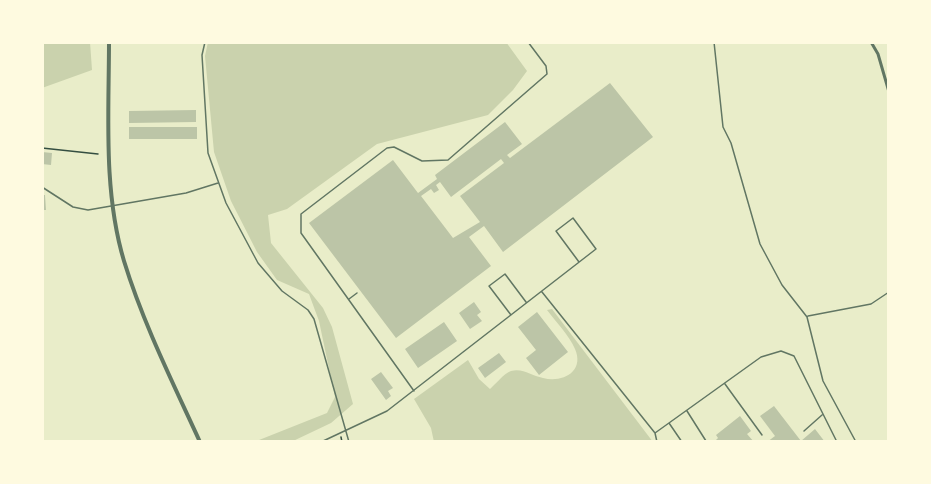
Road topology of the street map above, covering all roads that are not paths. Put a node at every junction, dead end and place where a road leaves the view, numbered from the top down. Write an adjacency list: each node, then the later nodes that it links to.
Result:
1 (109, 42): 2 (lane); 10 (street)
2 (123, 42)
3 (205, 42): 8 (lane)
4 (528, 42): 15 (lane)
5 (714, 42): 18 (lane)
6 (871, 42): 7 (street)
7 (889, 92)
8 (219, 183): 10 (lane); 24 (lane)
9 (42, 188): 10 (lane)
10 (114, 205): 28 (street)
11 (579, 262): 11 (lane); 12 (lane)
12 (542, 291): 16 (lane); 26 (lane)
13 (889, 292): 18 (lane)
14 (357, 293): 15 (lane)
15 (348, 300): 20 (lane)
16 (526, 303): 17 (lane); 17 (lane)
17 (511, 315): 20 (lane)
18 (807, 316): 35 (lane)
19 (724, 383): 21 (lane); 22 (lane); 27 (lane)
20 (414, 391): 24 (lane)
21 (686, 410): 23 (lane); 33 (lane)
22 (823, 414): 25 (lane); 34 (lane)
23 (669, 422): 26 (lane); 32 (lane)
24 (345, 431): 29 (lane); 30 (lane)
25 (804, 431)
26 (655, 433): 31 (lane)
27 (762, 435)
28 (200, 442)
29 (321, 442)
30 (350, 442)
31 (657, 442)
32 (682, 442)
33 (704, 442)
34 (837, 442)
35 (856, 442)

